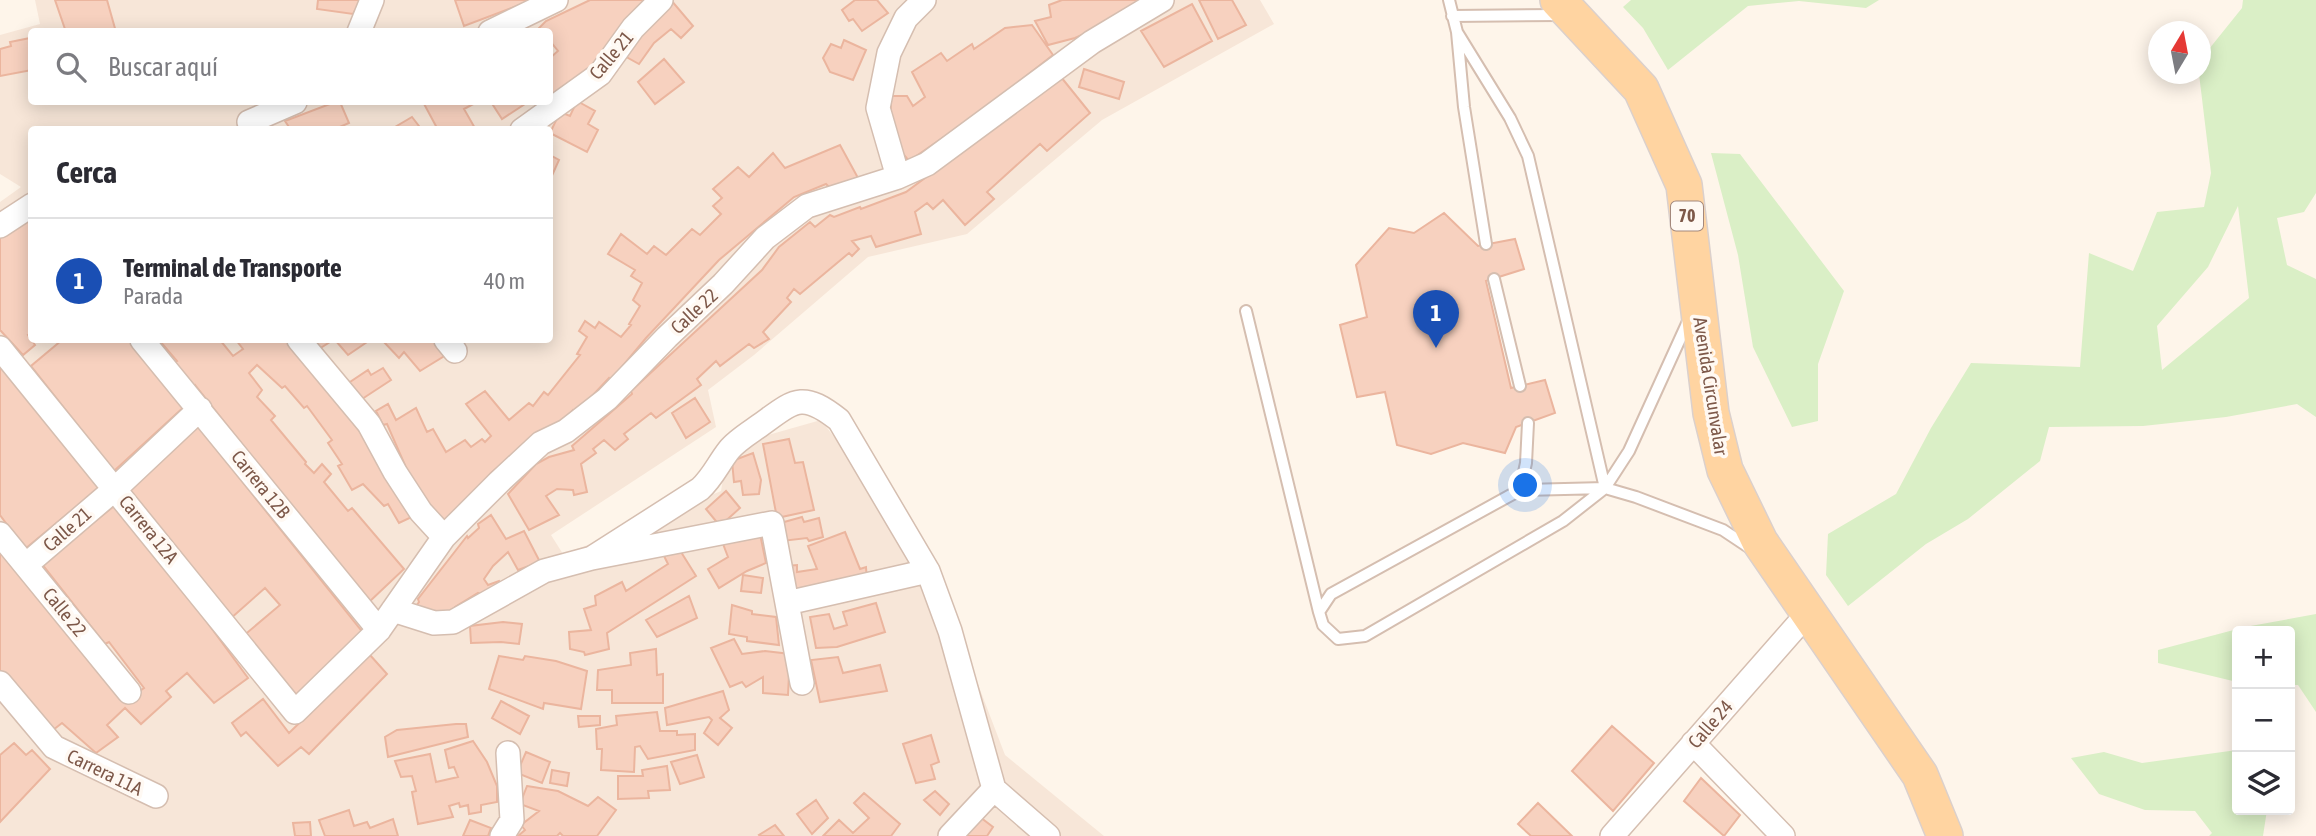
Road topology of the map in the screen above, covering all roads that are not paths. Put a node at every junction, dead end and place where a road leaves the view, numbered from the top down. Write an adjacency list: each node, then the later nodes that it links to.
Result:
1 (372, 0): 9 (street)
2 (556, 0): 10 (street)
3 (661, 0): 14 (street, Calle 21)
4 (924, 0): 15 (street)
5 (1162, 0): 15 (street, Calle 22)
6 (1449, 0): 8 (lane)
7 (1566, 7): 8 (lane); 20 (main road, Avenida Circunvalar / 70)
8 (1452, 16): 11 (lane)
9 (361, 28)
10 (498, 28)
11 (1457, 32): 18 (lane); 29 (lane)
12 (289, 105): 13 (street)
13 (248, 126)
14 (528, 126)
15 (898, 177): 32 (street, Calle 22)
16 (28, 207): 17 (street)
17 (0, 226)
18 (1486, 244)
19 (1494, 279): 25 (lane)
20 (1697, 301): 29 (lane); 35 (main road, Avenida Circunvalar / 70)
21 (1246, 311): 39 (lane)
22 (145, 343): 26 (street, Carrera 12B)
23 (302, 343): 32 (street)
24 (0, 348): 28 (street, Carrera 12A)
25 (1520, 386)
26 (200, 409): 28 (street, Calle 21); 41 (street, Carrera 12B)
27 (1528, 423): 30 (lane)
28 (116, 488): 34 (street, Calle 21); 45 (street, Carrera 12A)
29 (1605, 488): 30 (lane); 35 (lane); 39 (lane)
30 (1520, 490): 39 (lane)
31 (0, 534): 34 (street, Calle 22)
32 (444, 537): 38 (street, Calle 22)
33 (593, 558): 36 (street); 37 (street); 38 (street)
34 (27, 564): 44 (street, Calle 22)
35 (1775, 565): 40 (main road, Avenida Circunvalar / 70)
36 (928, 571): 37 (street); 48 (street)
37 (787, 603): 43 (street)
38 (393, 610): 41 (street, Calle 22)
39 (1319, 612)
40 (1808, 613): 46 (street, Calle 24); 55 (main road, Avenida Circunvalar / 70)
41 (379, 630): 45 (street, Calle 22)
42 (0, 683): 49 (street, Carrera 11A)
43 (802, 683)
44 (129, 692)
45 (295, 712)
46 (1693, 743): 53 (street, Calle 24); 54 (street)
47 (508, 753): 50 (street)
48 (994, 789): 51 (street); 52 (street)
49 (156, 796)
50 (502, 836)
51 (950, 836)
52 (1048, 836)
53 (1612, 836)
54 (1783, 836)
55 (1945, 836)

